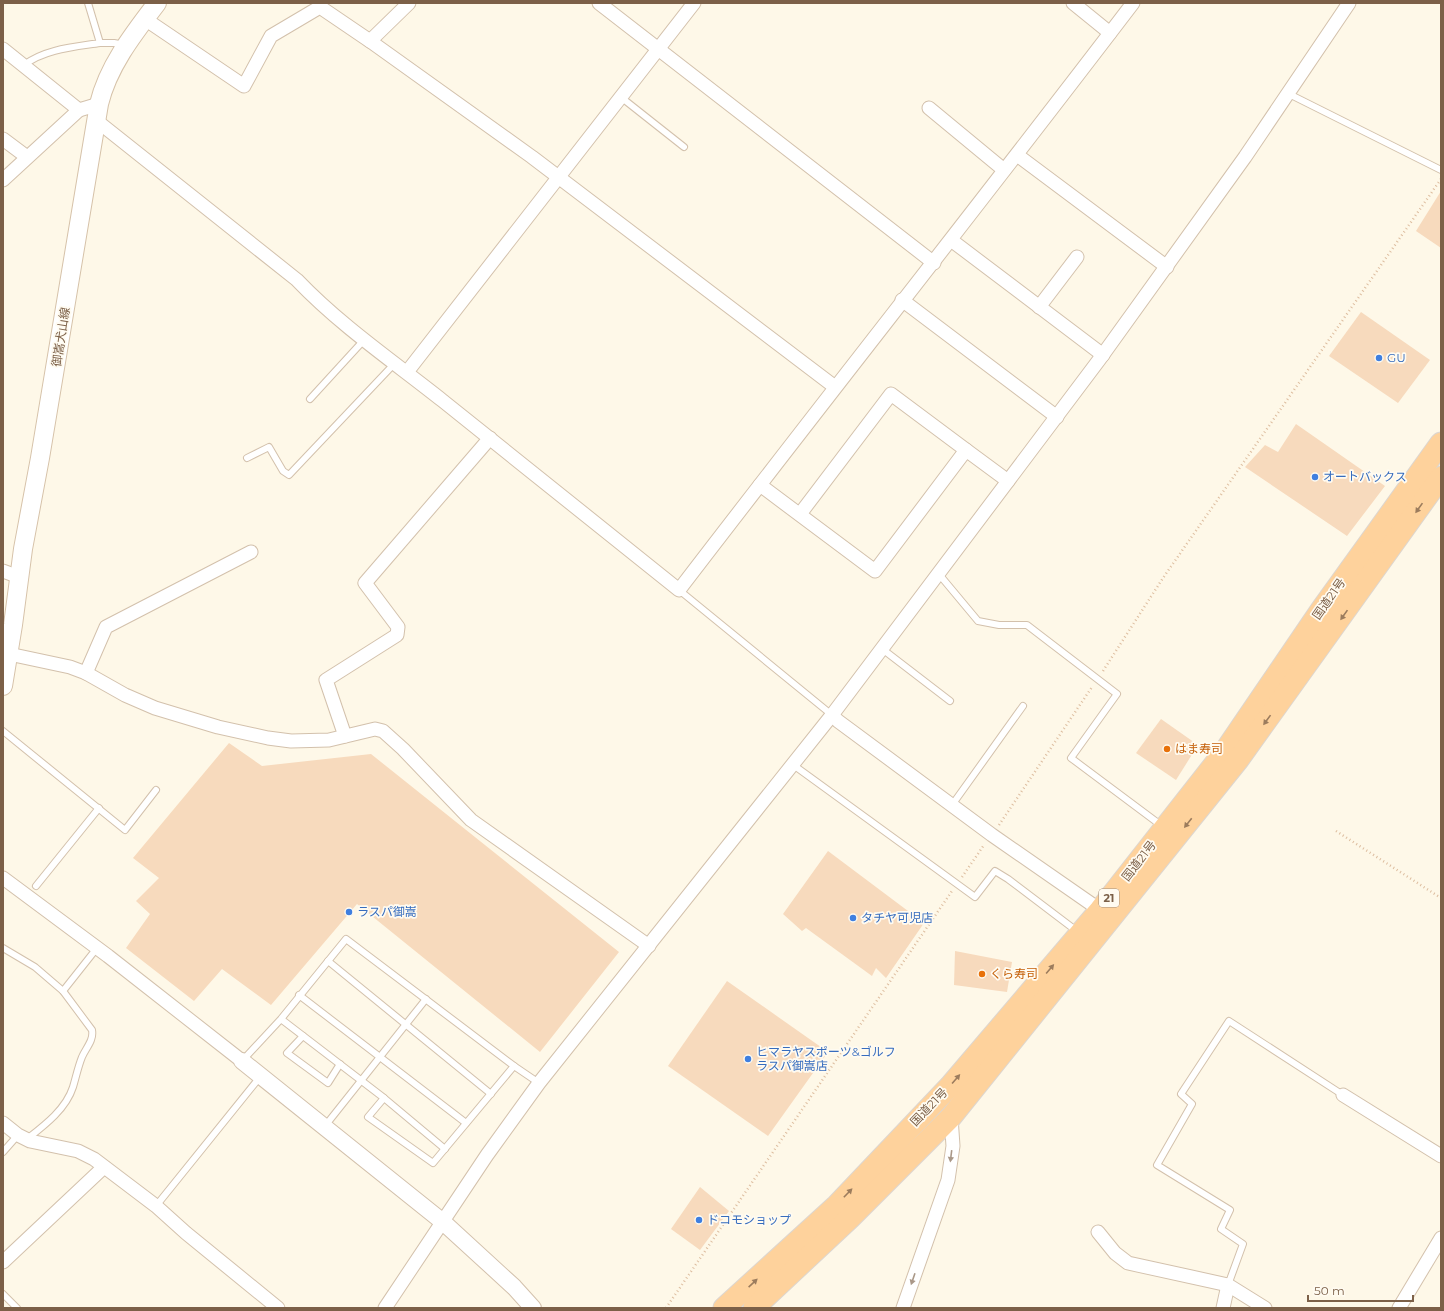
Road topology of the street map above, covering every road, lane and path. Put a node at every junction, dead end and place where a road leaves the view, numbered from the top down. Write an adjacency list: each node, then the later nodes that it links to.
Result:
1 (88, 3): 12 (lane)
2 (157, 3): 9 (main road, 御嵩犬山線)
3 (409, 3): 11 (street)
4 (599, 3): 15 (street)
5 (694, 3): 15 (street)
6 (1073, 3): 10 (street)
7 (1133, 3): 10 (street)
8 (1349, 3): 17 (street)
9 (145, 19): 11 (street); 13 (main road, 御嵩犬山線)
10 (1110, 33): 25 (street)
11 (370, 41): 29 (street)
12 (100, 43): 13 (lane); 16 (lane)
13 (126, 46): 19 (main road, 御嵩犬山線)
14 (3, 49): 16 (street)
15 (659, 49): 18 (street); 34 (street)
16 (24, 65): 21 (street)
17 (1289, 94): 28 (lane); 35 (street)
18 (622, 98): 24 (lane); 29 (street)
19 (99, 104): 21 (street); 22 (main road, 御嵩犬山線)
20 (929, 108): 27 (street)
21 (79, 110): 26 (street)
22 (97, 121): 38 (street); 54 (main road, 御嵩犬山線)
23 (3, 138): 26 (street)
24 (684, 148)
25 (1017, 155): 27 (street); 35 (street)
26 (27, 157): 31 (street)
27 (1004, 170): 32 (street)
28 (1441, 170)
29 (559, 178): 41 (street); 42 (street)
30 (1441, 178): 60 (path)
31 (3, 180)
32 (951, 240): 34 (street); 37 (street)
33 (1077, 257): 37 (street)
34 (934, 262): 36 (street)
35 (1167, 267): 39 (street)
36 (902, 300): 42 (street); 44 (street)
37 (1039, 307): 39 (street)
38 (364, 340): 40 (street); 43 (lane)
39 (1103, 355): 44 (street)
40 (395, 363): 41 (street); 48 (lane)
41 (407, 372): 45 (street)
42 (836, 387): 51 (street)
43 (310, 399)
44 (1057, 417): 50 (street)
45 (490, 438): 56 (street); 66 (street)
46 (1441, 443): 71 (highway, 国道21号 / 21)
47 (966, 450): 50 (street); 52 (street); 52 (street)
48 (247, 458)
49 (1441, 476): 100 (highway, 国道21号 / 21, one-way to 100)
50 (1008, 481): 55 (street)
51 (760, 485): 52 (street); 56 (street)
52 (800, 514)
53 (251, 552): 59 (street)
54 (11, 574): 58 (main road, 御嵩犬山線)
55 (938, 574): 57 (street); 60 (lane)
56 (679, 590): 64 (lane)
57 (881, 648): 62 (lane); 64 (street)
58 (9, 654): 59 (street); 61 (main road, 御嵩犬山線)
59 (86, 673): 66 (street)
60 (1097, 680): 71 (lane); 73 (path)
61 (3, 686)
62 (950, 700)
63 (1023, 706): 69 (lane)
64 (832, 715): 67 (street); 69 (street)
65 (3, 731): 70 (lane)
66 (344, 736): 80 (street)
67 (792, 764): 75 (lane); 80 (street)
68 (156, 790): 70 (lane)
69 (952, 805): 73 (street)
70 (99, 808): 76 (lane)
71 (1165, 828): 78 (highway, 国道21号 / 21)
72 (1336, 831): 77 (path)
73 (992, 835): 75 (path); 78 (street)
74 (3, 878): 82 (street)
75 (957, 884): 79 (lane); 120 (path)
76 (36, 886)
77 (1441, 898)
78 (1100, 910): 79 (highway, 国道21号 / 21)
79 (1080, 934): 121 (highway, 国道21号 / 21, one-way to 79)
80 (649, 946): 96 (street)
81 (3, 948): 84 (lane)
82 (98, 948): 84 (lane); 91 (street)
83 (328, 961): 85 (lane); 86 (lane); 88 (lane)
84 (63, 991): 104 (lane)
85 (300, 995): 87 (lane); 90 (lane)
86 (426, 999): 88 (lane); 93 (lane)
87 (281, 1019): 89 (lane); 91 (lane)
88 (405, 1025): 90 (lane); 97 (lane)
89 (303, 1036): 92 (lane); 92 (lane)
90 (380, 1057): 95 (lane); 102 (lane)
91 (242, 1061): 94 (street)
92 (340, 1064): 95 (lane)
93 (514, 1066): 96 (lane); 97 (lane)
94 (261, 1076): 103 (street); 109 (lane)
95 (361, 1080): 99 (lane); 103 (lane)
96 (538, 1083): 110 (street)
97 (491, 1094): 102 (lane)
98 (1343, 1095): 107 (street); 114 (lane)
99 (384, 1098): 105 (lane); 105 (lane)
100 (951, 1117): 122 (highway, 国道21号 / 21); 123 (street, one-way to 123)
101 (3, 1123): 104 (street)
102 (466, 1123): 105 (lane)
103 (325, 1126): 110 (street)
104 (23, 1137): 106 (lane); 108 (street)
105 (445, 1149)
106 (3, 1152)
107 (1441, 1156)
108 (104, 1168): 109 (street); 113 (street)
109 (156, 1206): 117 (street)
110 (443, 1222): 118 (street); 119 (street)
111 (1098, 1232): 114 (street)
112 (1441, 1238): 126 (street)
113 (3, 1262)
114 (1228, 1285): 124 (street); 125 (street)
115 (3, 1294): 116 (lane)
116 (17, 1308)
117 (278, 1308)
118 (385, 1308)
119 (533, 1308)
120 (666, 1308)
121 (724, 1308)
122 (754, 1308)
123 (903, 1308)
124 (1223, 1308)
125 (1265, 1308)
126 (1399, 1308)

